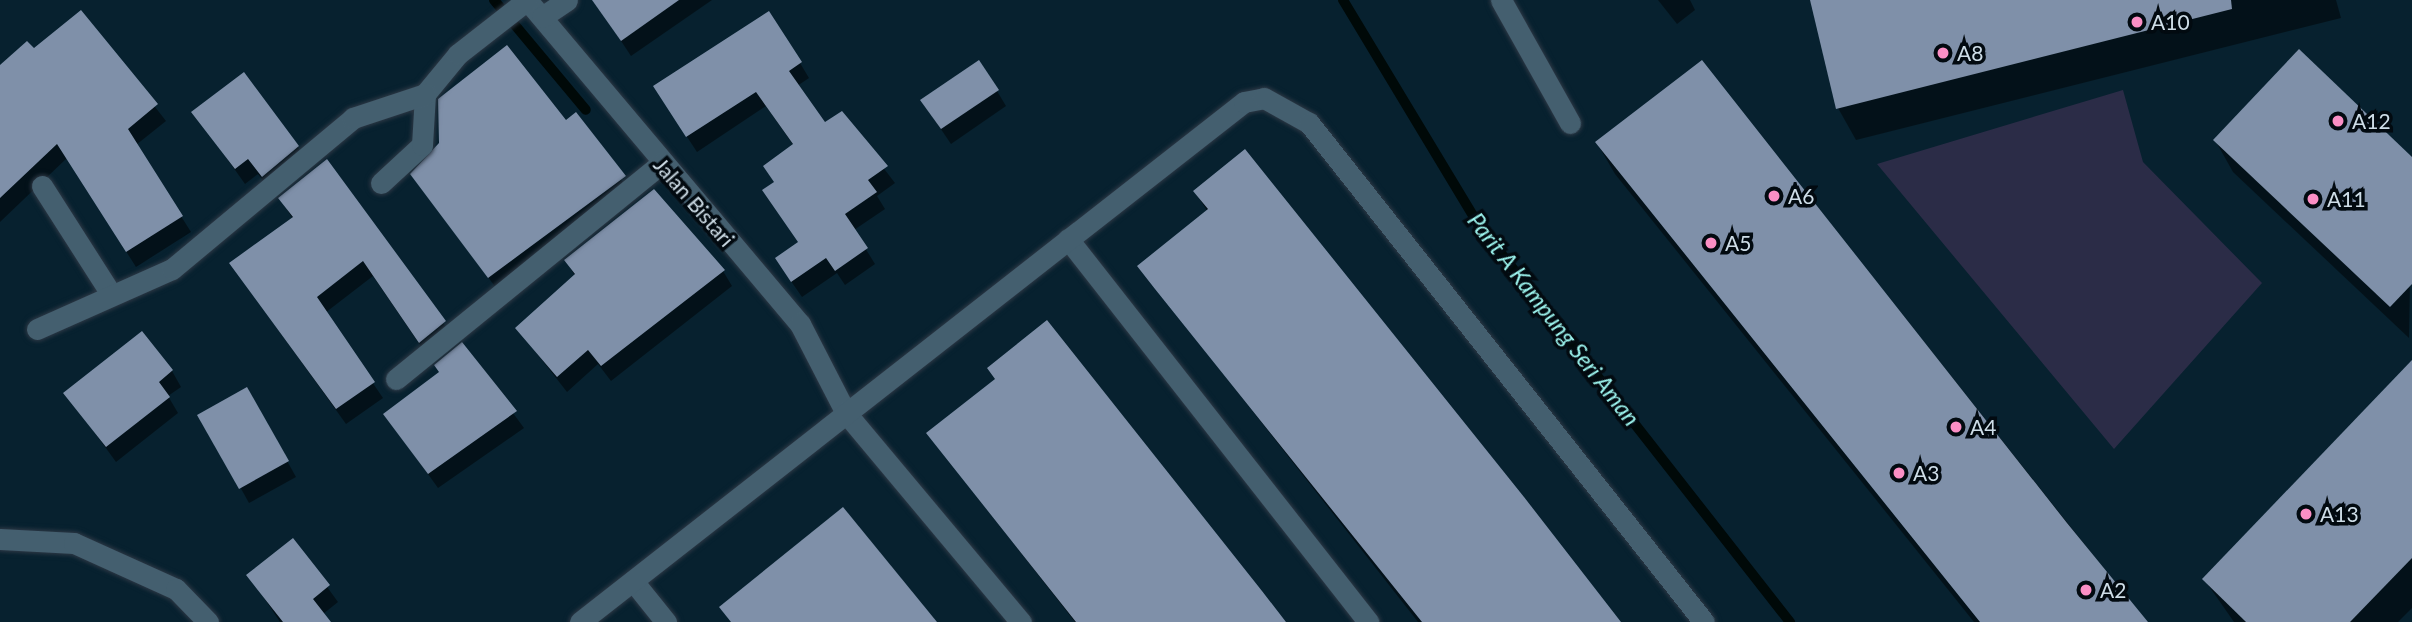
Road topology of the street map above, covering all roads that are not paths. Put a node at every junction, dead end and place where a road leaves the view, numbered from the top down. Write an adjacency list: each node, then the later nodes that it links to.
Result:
1 (567, 0): 4 (street)
2 (1501, 0): 6 (street)
3 (525, 3): 4 (street, Jalan Bistari); 5 (street)
4 (542, 17): 7 (street, Jalan Bistari)
5 (425, 94): 8 (street); 11 (street)
6 (1570, 124)
7 (661, 164): 13 (street); 14 (street, Jalan Bistari)
8 (381, 183)
9 (42, 186): 11 (street)
10 (1068, 239): 14 (street); 21 (street); 22 (street)
11 (111, 294): 12 (street)
12 (37, 329)
13 (396, 379)
14 (846, 413): 16 (street); 20 (street, Jalan Bistari)
15 (0, 538): 17 (street)
16 (633, 581): 18 (street); 19 (street)
17 (208, 622)
18 (580, 622)
19 (666, 622)
20 (1021, 622)
21 (1368, 622)
22 (1704, 622)

